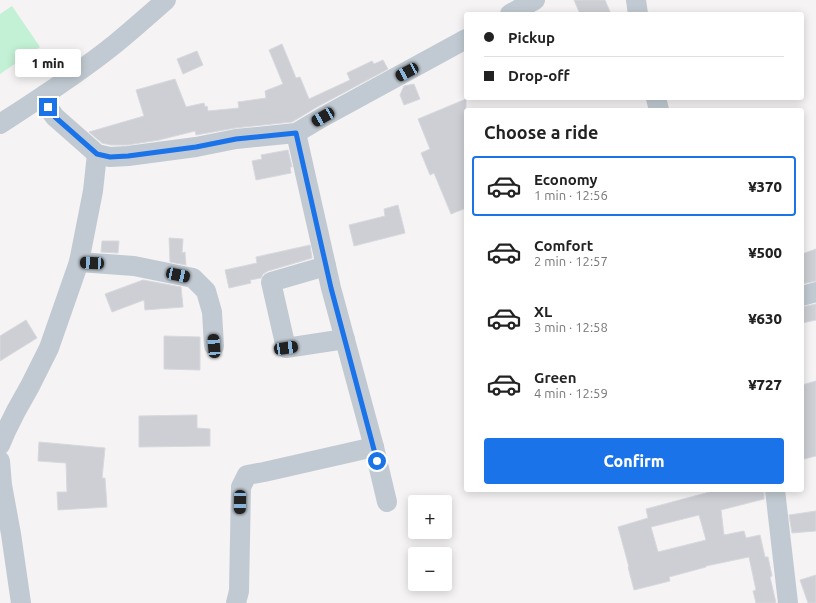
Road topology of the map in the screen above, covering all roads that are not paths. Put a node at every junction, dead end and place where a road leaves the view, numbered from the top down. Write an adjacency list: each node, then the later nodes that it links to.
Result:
1 (166, 0): 7 (street)
2 (535, 0): 4 (street)
3 (636, 0): 5 (street)
4 (514, 12)
5 (638, 12)
6 (464, 40): 9 (street)
7 (41, 98): 8 (street); 10 (street)
8 (0, 124)
9 (296, 133): 10 (street); 12 (street)
10 (97, 154): 11 (street)
11 (79, 262): 16 (street); 17 (street)
12 (326, 266): 15 (street); 15 (street)
13 (816, 292): 14 (street)
14 (804, 295)
15 (345, 339): 18 (street)
16 (214, 346)
17 (0, 445)
18 (374, 447): 21 (street); 23 (street)
19 (0, 461): 22 (street)
20 (775, 492): 24 (street)
21 (387, 502)
22 (21, 603)
23 (236, 603)
24 (788, 603)

